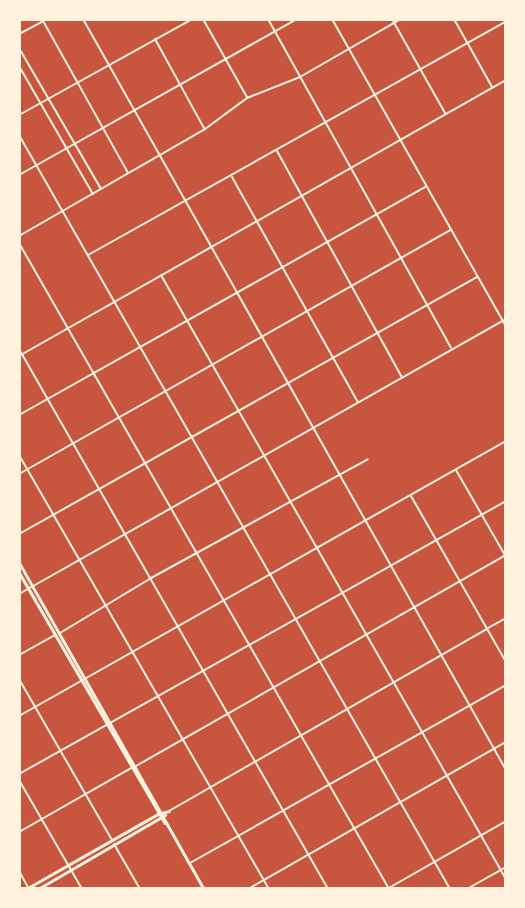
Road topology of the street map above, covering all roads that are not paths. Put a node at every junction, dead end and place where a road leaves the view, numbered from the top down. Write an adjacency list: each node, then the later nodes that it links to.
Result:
1 (83, 19): 20 (street)
2 (192, 19): 15 (street)
3 (203, 19): 19 (street)
4 (268, 19): 13 (street)
5 (297, 19): 13 (street)
6 (332, 19): 18 (street)
7 (392, 19): 12 (street)
8 (401, 19): 12 (street)
9 (454, 19): 16 (street)
10 (43, 20): 14 (street); 25 (street)
11 (506, 21): 16 (street)
12 (394, 23): 18 (street); 22 (street)
13 (275, 31): 19 (street); 23 (street)
14 (19, 34)
15 (155, 39): 20 (street); 26 (street)
16 (467, 43): 22 (street); 27 (street)
17 (19, 48): 30 (street)
18 (348, 49): 23 (street); 28 (street)
19 (225, 59): 26 (street); 29 (street)
20 (109, 65): 25 (street); 32 (street)
21 (19, 66): 31 (street)
22 (420, 69): 28 (street); 33 (street)
23 (300, 77): 29 (street); 35 (street)
24 (506, 80): 27 (street)
25 (77, 83): 30 (street); 36 (street)
26 (181, 85): 32 (street); 37 (street)
27 (492, 88): 33 (street)
28 (374, 95): 35 (street); 39 (street)
29 (247, 97): 37 (street)
30 (49, 99): 31 (street); 40 (street)
31 (41, 104): 34 (street); 41 (street)
32 (135, 110): 36 (street); 43 (street)
33 (446, 114): 39 (street)
34 (19, 115)
35 (326, 122): 42 (street); 45 (street)
36 (102, 129): 40 (street); 46 (street)
37 (205, 129): 43 (street)
38 (19, 135): 44 (street)
39 (400, 140): 45 (street); 49 (street)
40 (76, 144): 41 (street); 50 (street)
41 (67, 148): 44 (street); 51 (street)
42 (277, 150): 48 (street); 52 (street)
43 (160, 156): 46 (street); 53 (street)
44 (37, 166): 47 (street); 54 (street)
45 (351, 167): 52 (street); 55 (street)
46 (129, 174): 50 (street)
47 (19, 175)
48 (231, 176): 53 (street); 56 (street)
49 (426, 187): 55 (street); 57 (street)
50 (102, 190): 51 (street)
51 (93, 194): 54 (street)
52 (302, 195): 56 (street); 59 (street)
53 (184, 201): 61 (street); 62 (street)
54 (63, 212): 58 (street); 62 (street)
55 (377, 214): 59 (street); 63 (street)
56 (257, 221): 61 (street); 64 (street)
57 (451, 230): 63 (street); 66 (street)
58 (19, 236)
59 (327, 241): 64 (street); 67 (street)
60 (19, 243): 75 (street)
61 (209, 247): 65 (street); 68 (street)
62 (88, 255): 69 (street)
63 (402, 258): 67 (street); 70 (street)
64 (282, 267): 68 (street); 71 (street)
65 (161, 275): 69 (street); 72 (street)
66 (477, 276): 70 (street); 73 (street)
67 (352, 286): 71 (street); 76 (street)
68 (235, 294): 72 (street); 77 (street)
69 (114, 301): 75 (street); 78 (street)
70 (428, 304): 76 (street); 80 (street)
71 (307, 312): 77 (street); 82 (street)
72 (187, 320): 78 (street); 83 (street)
73 (504, 320): 74 (street); 80 (street)
74 (506, 327)
75 (68, 328): 81 (street); 84 (street)
76 (377, 332): 82 (street); 85 (street)
77 (260, 337): 83 (street); 86 (street)
78 (140, 346): 84 (street); 87 (street)
79 (19, 349): 81 (street)
80 (452, 349): 85 (street)
81 (21, 355): 88 (street)
82 (332, 358): 86 (street); 89 (street)
83 (210, 365): 87 (street); 90 (street)
84 (94, 373): 88 (street); 92 (street)
85 (402, 377): 89 (street)
86 (286, 383): 90 (street); 93 (street)
87 (164, 390): 92 (street); 94 (street)
88 (48, 396): 91 (street); 96 (street)
89 (357, 402): 93 (street)
90 (237, 412): 94 (street); 98 (street)
91 (19, 415)
92 (119, 416): 96 (street); 100 (street)
93 (312, 429): 98 (street); 104 (street)
94 (192, 437): 100 (street); 105 (street)
95 (506, 441): 102 (street)
96 (74, 442): 101 (street); 106 (street)
97 (19, 455): 101 (street)
98 (262, 457): 105 (street); 109 (street)
99 (368, 459): 104 (street)
100 (145, 463): 106 (street); 110 (street)
101 (27, 469): 103 (street); 112 (street)
102 (456, 469): 107 (street); 111 (street)
103 (19, 474)
104 (338, 476): 109 (street); 113 (street)
105 (218, 482): 110 (street); 114 (street)
106 (100, 488): 112 (street); 116 (street)
107 (410, 495): 113 (street); 117 (street)
108 (506, 501): 111 (street)
109 (289, 504): 114 (street); 118 (street)
110 (172, 509): 116 (street); 119 (street)
111 (481, 514): 117 (street); 120 (street)
112 (54, 515): 115 (street); 121 (street)
113 (364, 521): 118 (street); 123 (street)
114 (245, 529): 119 (street); 125 (street)
115 (19, 534)
116 (126, 534): 121 (street); 126 (street)
117 (436, 540): 123 (street); 127 (street)
118 (315, 549): 125 (street); 130 (street)
119 (198, 554): 126 (street); 131 (street)
120 (505, 556): 127 (street)
121 (79, 559): 128 (street); 132 (street)
122 (19, 562): 128 (main road)
123 (390, 566): 130 (street); 133 (street)
124 (19, 572): 128 (main road)
125 (271, 574): 131 (street); 134 (street)
126 (151, 578): 132 (street); 136 (street)
127 (459, 581): 133 (street); 137 (street)
128 (31, 587): 129 (street); 138 (main road)
129 (19, 594)
130 (340, 594): 134 (street); 139 (street)
131 (224, 600): 136 (street); 140 (street)
132 (107, 605): 138 (street); 141 (street)
133 (413, 607): 139 (street); 143 (street)
134 (296, 618): 140 (street); 144 (street)
135 (506, 618): 137 (street)
136 (177, 626): 141 (street); 146 (street)
137 (487, 629): 143 (street); 145 (street)
138 (58, 634): 142 (street); 147 (main road); 149 (main road)
139 (364, 635): 144 (street); 150 (street)
140 (250, 645): 146 (street); 152 (street)
141 (133, 651): 147 (street); 153 (street)
142 (19, 655)
143 (441, 655): 150 (street); 154 (street)
144 (321, 661): 152 (street); 156 (street)
145 (506, 662)
146 (202, 671): 153 (street); 157 (street)
147 (85, 678): 149 (street); 159 (main road)
148 (19, 679): 155 (street)
149 (81, 680): 155 (street); 160 (main road)
150 (393, 683): 156 (street); 161 (street)
151 (506, 685): 154 (street)
152 (274, 687): 157 (street); 162 (street)
153 (158, 697): 159 (street); 163 (street)
154 (469, 706): 161 (street); 165 (street)
155 (35, 707): 158 (street); 166 (street)
156 (348, 708): 162 (street); 167 (street)
157 (227, 714): 163 (street); 168 (street)
158 (19, 716)
159 (111, 723): 160 (street); 169 (main road)
160 (107, 726): 166 (street); 170 (main road)
161 (422, 732): 167 (street); 173 (street)
162 (301, 735): 168 (street); 175 (street)
163 (182, 739): 169 (street); 176 (street)
164 (506, 742): 165 (street)
165 (494, 749): 171 (street); 173 (street)
166 (60, 751): 172 (street); 177 (street)
167 (376, 758): 175 (street); 178 (street)
168 (255, 762): 176 (street); 180 (street)
169 (136, 766): 170 (street); 181 (main road)
170 (131, 768): 177 (street); 181 (main road)
171 (506, 770)
172 (19, 774)
173 (447, 775): 178 (street); 187 (street)
174 (19, 780): 182 (street)
175 (329, 784): 180 (street); 184 (street)
176 (211, 787): 179 (street); 186 (street)
177 (86, 794): 182 (street); 188 (street)
178 (401, 802): 184 (street); 191 (street)
179 (169, 811): 181 (main road)
180 (282, 811): 186 (street); 190 (street)
181 (161, 816): 188 (main road); 189 (main road); 192 (main road)
182 (41, 819): 185 (street); 193 (street)
183 (506, 821): 187 (street)
184 (355, 828): 190 (street); 201 (street)
185 (19, 832)
186 (238, 835): 192 (street); 198 (street)
187 (481, 835): 191 (street); 196 (street)
188 (112, 840): 189 (street); 193 (main road)
189 (115, 845): 195 (main road); 204 (street)
190 (308, 855): 198 (street); 208 (street)
191 (434, 861): 201 (street); 209 (street)
192 (189, 864): 205 (main road)
193 (68, 865): 195 (street); 200 (main road)
194 (506, 867): 196 (street)
195 (71, 870): 202 (main road); 203 (street)
196 (500, 870): 199 (street); 210 (street)
197 (19, 871): 200 (street)
198 (263, 879): 206 (street); 207 (street)
199 (506, 879)
200 (28, 888)
201 (388, 888)
202 (38, 889)
203 (82, 889)
204 (141, 889)
205 (204, 889)
206 (248, 889)
207 (269, 889)
208 (328, 889)
209 (450, 889)
210 (467, 889)

